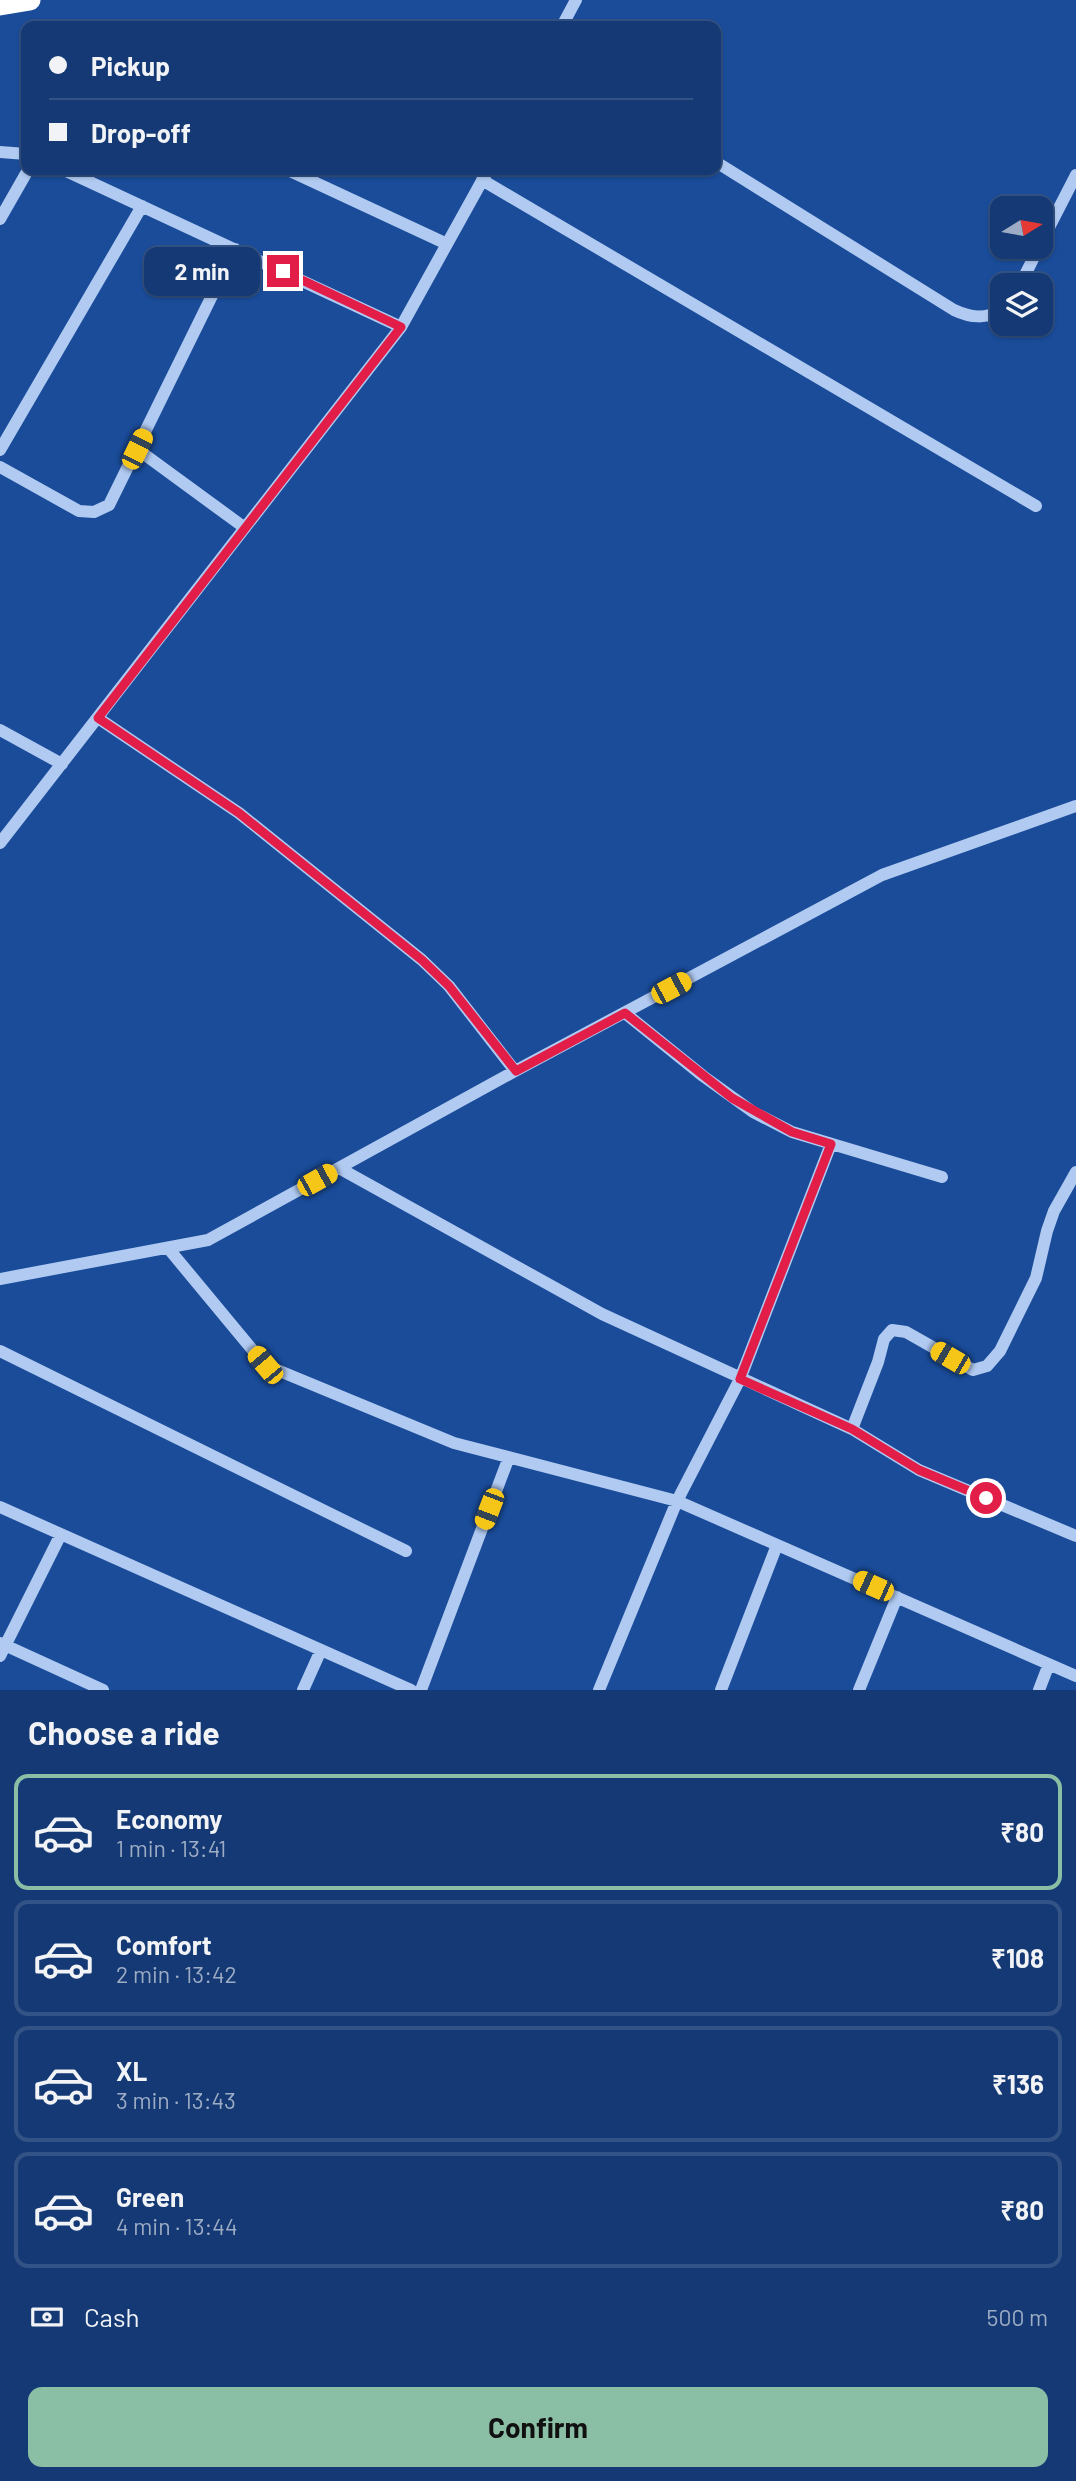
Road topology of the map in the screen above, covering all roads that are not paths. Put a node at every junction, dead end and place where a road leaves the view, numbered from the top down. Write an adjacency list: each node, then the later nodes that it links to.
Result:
1 (30, 0): 3 (highway)
2 (576, 0): 4 (street)
3 (0, 5)
4 (565, 21)
5 (0, 152): 6 (street)
6 (21, 154)
7 (721, 165): 18 (street)
8 (25, 175): 15 (street)
9 (75, 175): 13 (street)
10 (299, 175): 16 (street)
11 (485, 175): 16 (street); 23 (street)
12 (1076, 175): 14 (street)
13 (142, 206): 17 (street); 21 (street)
14 (1054, 218)
15 (0, 219)
16 (447, 244): 19 (street)
17 (235, 249): 19 (street); 20 (street)
18 (990, 315)
19 (401, 327): 24 (street)
20 (137, 449): 22 (street); 24 (street)
21 (0, 450)
22 (0, 467)
23 (1036, 506)
24 (245, 528): 25 (street)
25 (98, 718): 27 (street); 31 (street)
26 (0, 730): 27 (street)
27 (62, 764): 29 (street)
28 (1076, 806): 30 (street)
29 (0, 843)
30 (625, 1013): 31 (street); 32 (street)
31 (516, 1071): 33 (street)
32 (831, 1144): 35 (street); 39 (street)
33 (339, 1168): 36 (street); 39 (street)
34 (1076, 1172): 40 (street)
35 (942, 1177)
36 (168, 1248): 37 (street); 41 (street)
37 (0, 1279)
38 (0, 1351): 47 (street)
39 (740, 1379): 40 (street); 42 (street)
40 (852, 1429): 45 (street)
41 (509, 1457): 42 (street); 56 (street)
42 (677, 1501): 46 (street); 57 (street)
43 (0, 1507): 44 (street)
44 (61, 1534): 49 (street); 50 (street)
45 (1076, 1536)
46 (778, 1545): 48 (street); 58 (street)
47 (406, 1551)
48 (897, 1597): 51 (street); 59 (street)
49 (2, 1648): 53 (street)
50 (321, 1650): 54 (street); 55 (street)
51 (1049, 1664): 52 (street); 60 (street)
52 (1076, 1676)
53 (103, 1690)
54 (303, 1690)
55 (411, 1690)
56 (421, 1690)
57 (599, 1690)
58 (721, 1690)
59 (859, 1690)
60 (1039, 1690)

